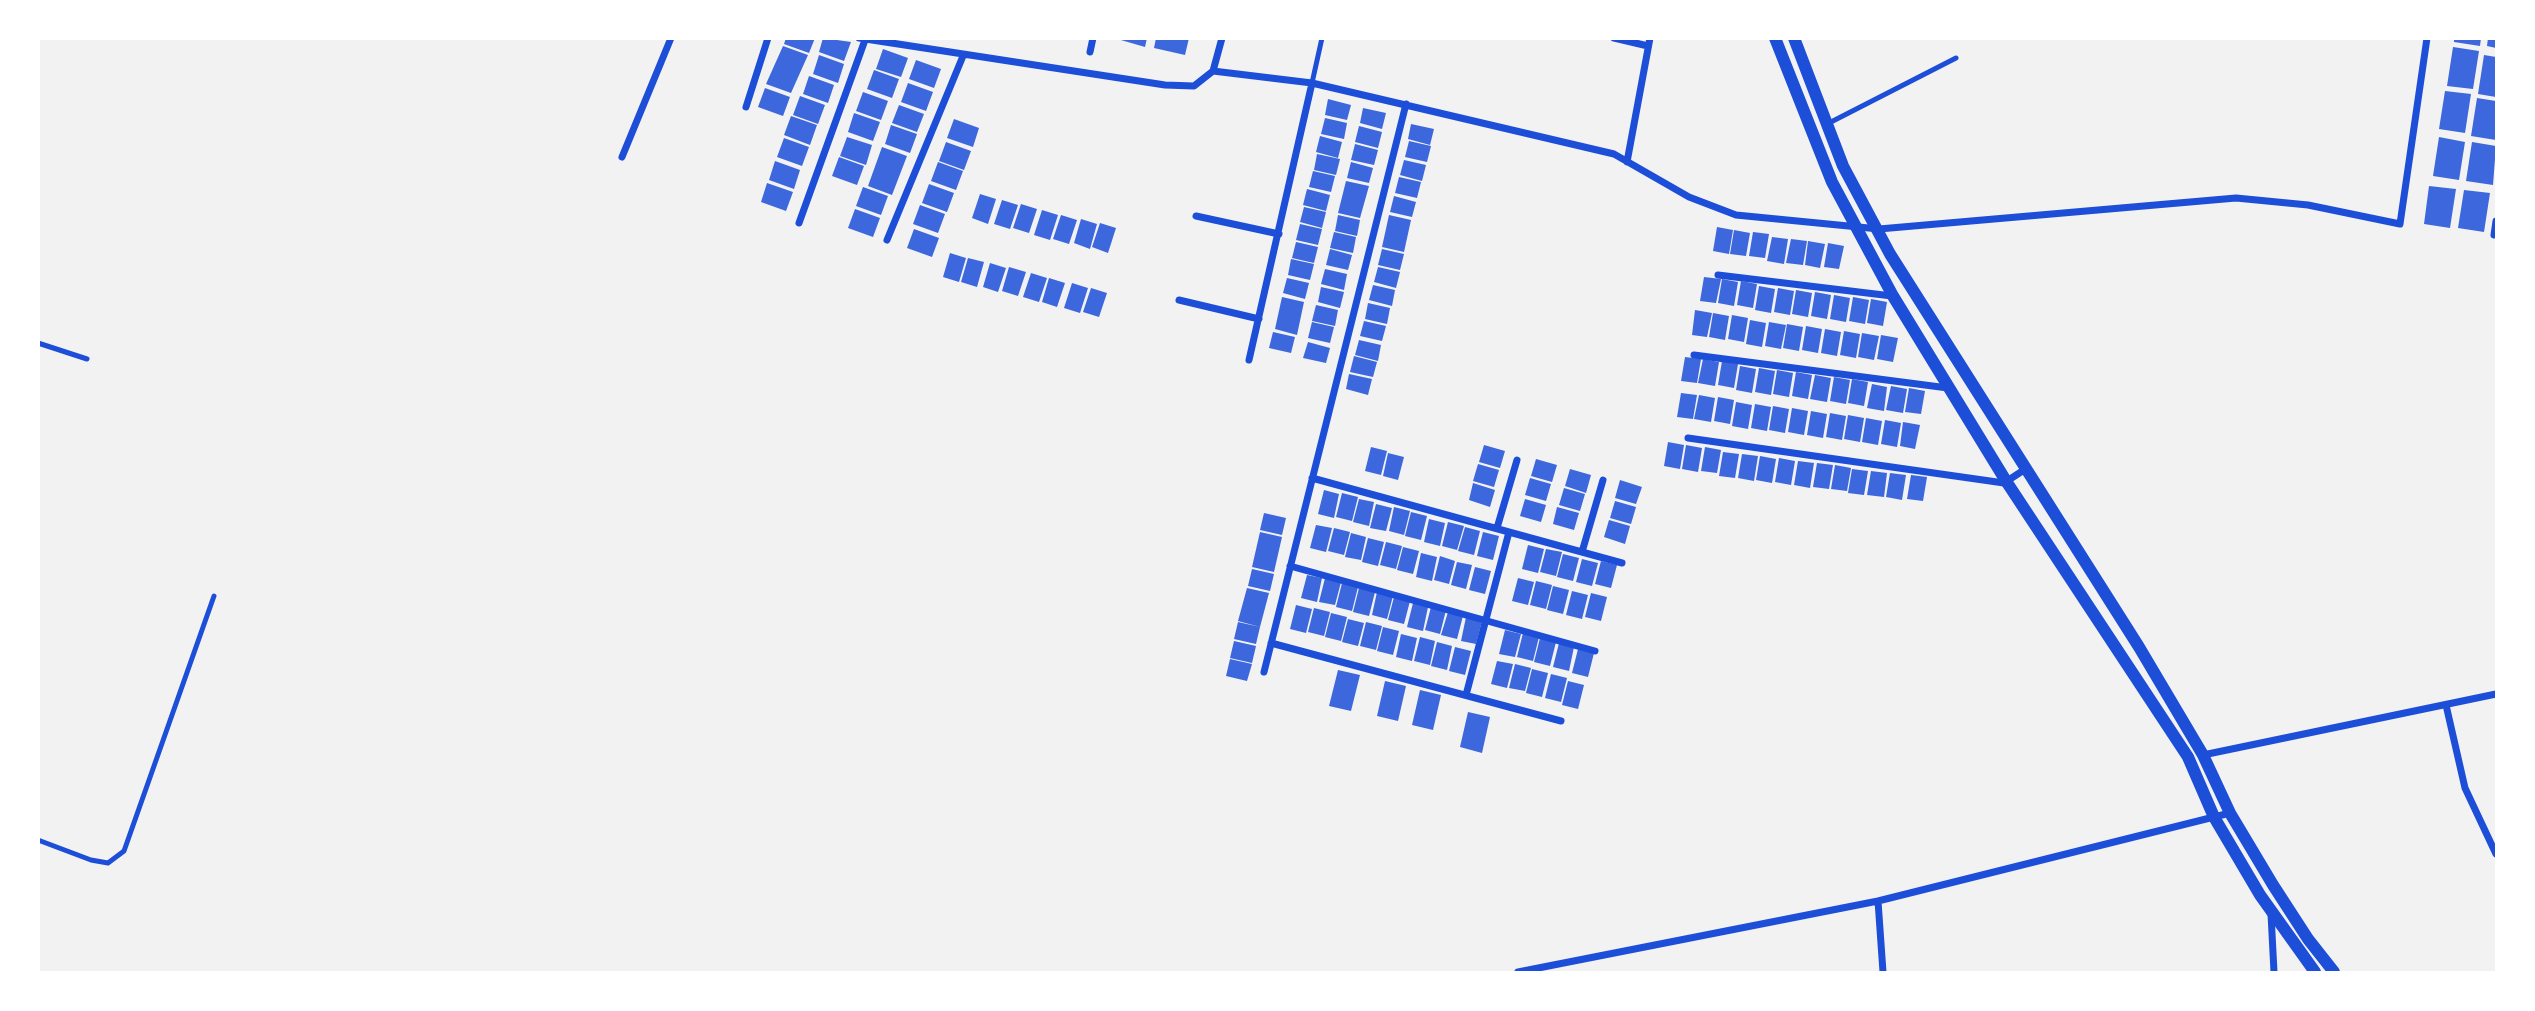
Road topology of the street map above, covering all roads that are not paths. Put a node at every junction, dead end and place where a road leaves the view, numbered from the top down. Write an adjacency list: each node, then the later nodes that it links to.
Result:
1 (671, 38): 20 (street)
2 (768, 38): 18 (street)
3 (1093, 38): 12 (street)
4 (1222, 38): 15 (street)
5 (1322, 38): 16 (lane)
6 (1614, 38): 11 (street)
7 (1775, 38): 25 (street)
8 (1794, 38): 19 (street)
9 (2427, 38): 26 (street)
10 (862, 39): 13 (street); 24 (street)
11 (1649, 42): 21 (street)
12 (1090, 52)
13 (963, 56): 15 (street); 29 (street)
14 (1956, 58): 19 (lane)
15 (1213, 71): 16 (street)
16 (1312, 83): 17 (street); 27 (street)
17 (1406, 104): 21 (street); 42 (street)
18 (746, 107)
19 (1829, 123): 26 (street)
20 (622, 157)
21 (1627, 162): 25 (street)
22 (1196, 216): 27 (street)
23 (2497, 221): 28 (street)
24 (799, 223)
25 (1858, 227): 26 (street); 31 (street)
26 (1879, 229): 41 (street)
27 (1279, 234): 33 (street)
28 (2494, 235)
29 (887, 240)
30 (1718, 275): 31 (street)
31 (1893, 296): 38 (street)
32 (1179, 300): 33 (street)
33 (1259, 319): 37 (street)
34 (38, 344): 36 (lane)
35 (1694, 355): 38 (street)
36 (87, 359)
37 (1249, 360)
38 (1948, 388): 44 (street)
39 (1688, 438): 44 (street)
40 (1517, 460): 45 (street)
41 (2028, 468): 44 (street); 59 (street)
42 (1312, 478): 45 (street); 49 (street)
43 (1603, 480): 47 (street)
44 (2006, 481): 61 (street)
45 (1497, 528): 46 (street)
46 (1509, 532): 47 (street); 51 (street)
47 (1582, 552): 48 (street)
48 (1622, 564)
49 (1290, 566): 51 (street); 52 (street)
50 (214, 596): 62 (lane)
51 (1486, 621): 53 (street); 56 (street)
52 (1271, 643): 54 (street); 56 (street)
53 (1595, 651)
54 (1264, 672)
55 (2497, 694): 57 (street)
56 (1466, 695): 58 (street)
57 (2445, 705): 59 (street); 63 (street)
58 (1561, 721)
59 (2203, 755): 60 (street)
60 (2230, 813): 61 (street); 70 (street)
61 (2214, 817): 64 (street); 65 (street)
62 (38, 840)
63 (2497, 854)
64 (1878, 901): 66 (street); 67 (street)
65 (2271, 910): 68 (street); 69 (street)
66 (1518, 972)
67 (1883, 972)
68 (2274, 972)
69 (2315, 972)
70 (2334, 972)

